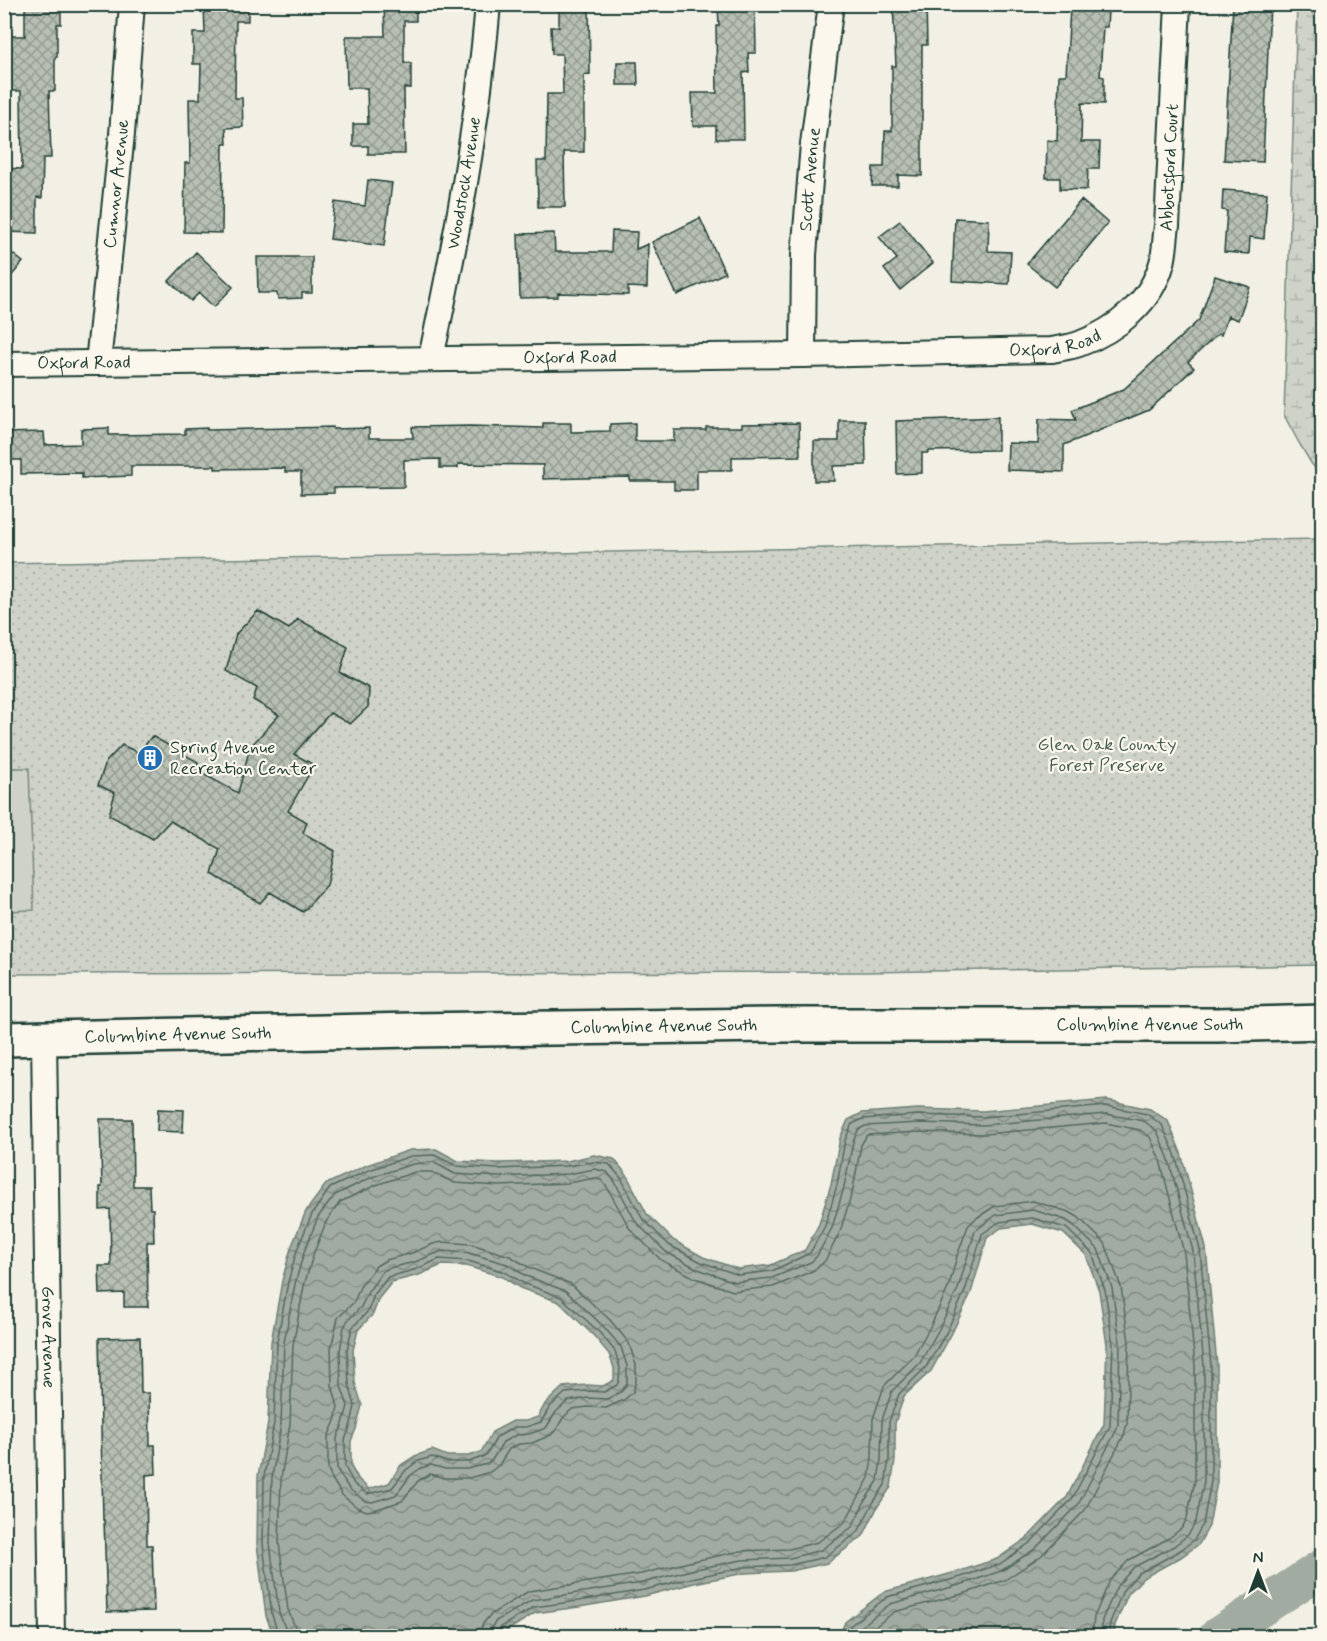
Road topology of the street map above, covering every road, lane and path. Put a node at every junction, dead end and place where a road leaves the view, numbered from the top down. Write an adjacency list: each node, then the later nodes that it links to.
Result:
1 (132, 4): 8 (street, Cumnor Avenue)
2 (488, 4): 7 (street, Woodstock Avenue)
3 (831, 4): 6 (street, Scott Avenue)
4 (1178, 4): 5 (street, Abbotsford Court)
5 (1126, 319): 6 (street, Oxford Road)
6 (803, 355): 7 (street, Oxford Road)
7 (431, 358): 8 (street, Oxford Road)
8 (98, 363): 9 (street, Oxford Road)
9 (4, 364)
10 (1323, 1022): 11 (main road, Columbine Avenue South)
11 (44, 1037): 12 (main road, Columbine Avenue South); 13 (street, Grove Avenue)
12 (4, 1039)
13 (52, 1636)

